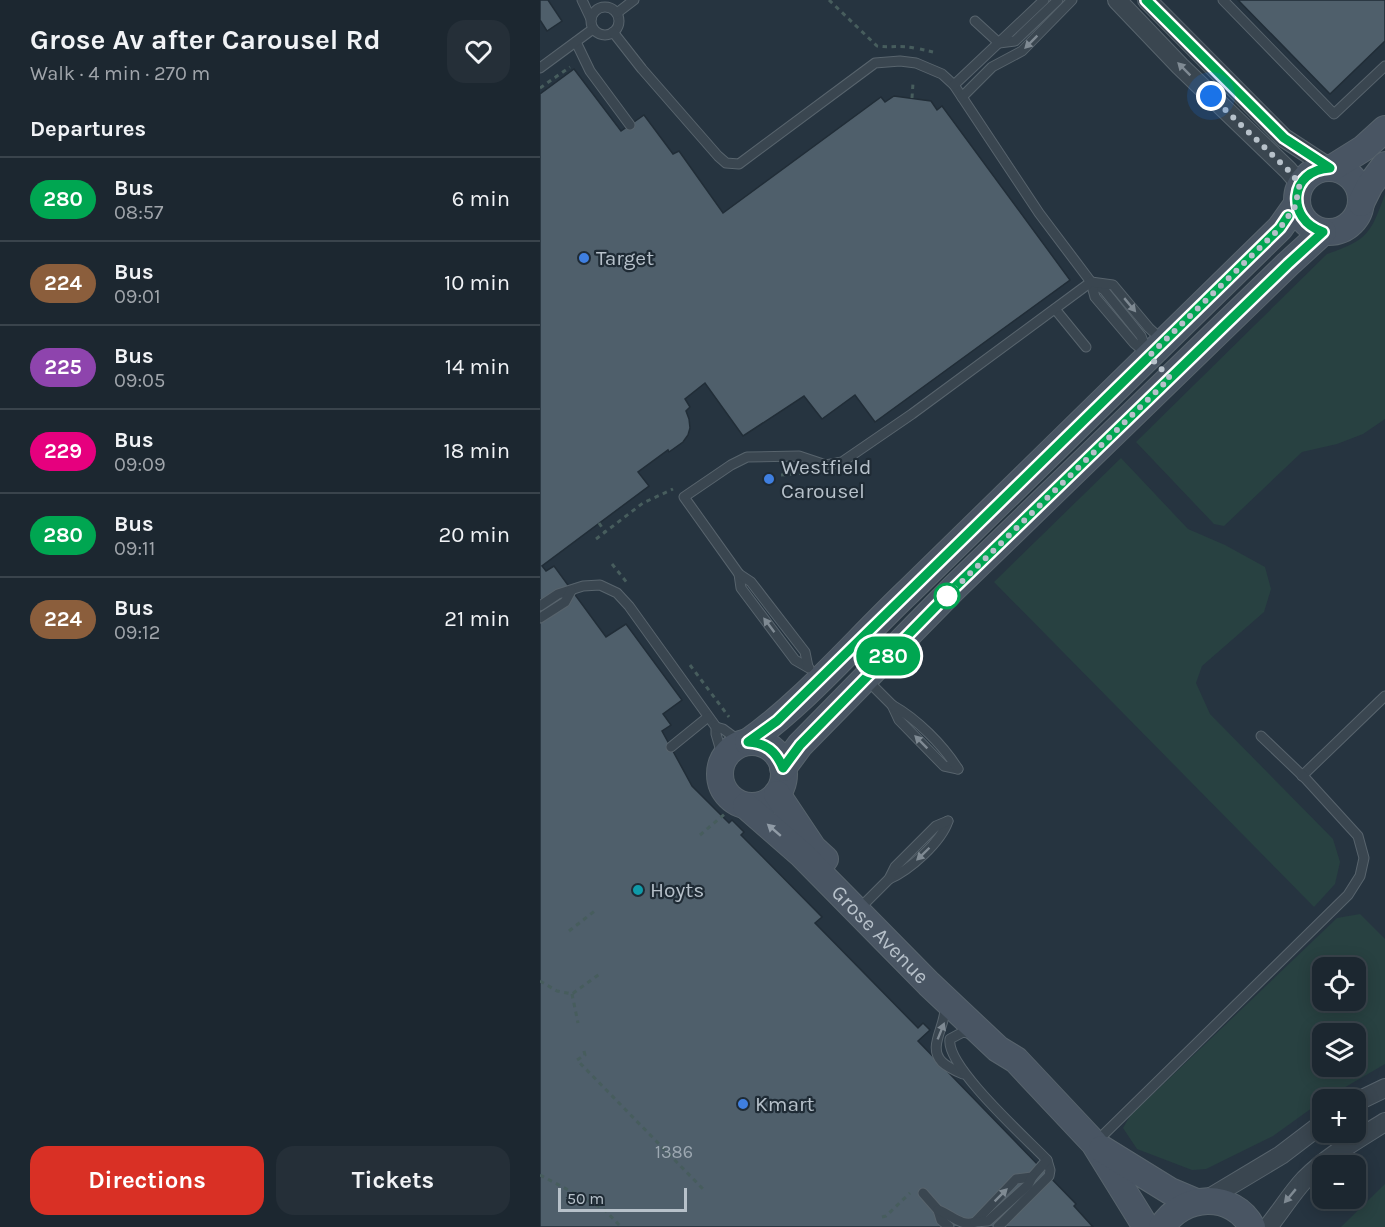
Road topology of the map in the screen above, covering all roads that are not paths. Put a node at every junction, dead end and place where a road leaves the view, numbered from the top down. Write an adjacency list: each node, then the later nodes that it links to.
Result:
1 (582, 0): 11 (lane)
2 (634, 0): 9 (lane)
3 (1044, 0): 14 (lane)
4 (1058, 0): 14 (lane)
5 (1072, 0): 18 (lane, one-way to 18)
6 (1117, 0): 23 (street, one-way to 6)
7 (1147, 0): 22 (street)
8 (1223, 0): 15 (lane)
9 (610, 7): 11 (lane); 12 (lane)
10 (975, 21): 14 (lane)
11 (592, 24): 12 (lane); 13 (lane)
12 (613, 32): 17 (lane)
13 (576, 42): 16 (lane); 19 (lane)
14 (999, 43): 17 (lane)
15 (1385, 66)
16 (540, 68)
17 (954, 85): 18 (lane)
18 (962, 97): 26 (lane)
19 (630, 125)
20 (1385, 129): 22 (street)
21 (1385, 165): 24 (street)
22 (1331, 168): 23 (street); 24 (street)
23 (1298, 194): 25 (street); 29 (street)
24 (1361, 203): 25 (street)
25 (1323, 232): 30 (street)
26 (1091, 282): 27 (lane); 29 (lane); 29 (lane, one-way to 29)
27 (1055, 309): 28 (lane); 35 (lane)
28 (1086, 347)
29 (1157, 349): 30 (street); 35 (street)
30 (1170, 378): 34 (street)
31 (571, 591): 32 (lane); 33 (lane); 38 (lane)
32 (540, 606)
33 (540, 618)
34 (866, 679): 35 (street); 37 (lane)
35 (826, 687): 41 (street); 43 (street)
36 (1385, 696): 44 (lane)
37 (892, 705): 37 (lane, one-way to 37)
38 (708, 717): 39 (lane); 42 (lane)
39 (716, 728): 41 (lane); 41 (lane)
40 (1261, 736): 44 (lane)
41 (737, 741): 43 (street); 46 (street)
42 (671, 747)
43 (783, 768): 45 (street)
44 (1302, 776): 57 (lane)
45 (777, 794): 46 (street); 48 (street, Grose Avenue)
46 (737, 808): 48 (street, Grose Avenue, one-way to 46)
47 (889, 879): 47 (lane, one-way to 47); 48 (lane)
48 (863, 905): 49 (street, Grose Avenue); 51 (street, Grose Avenue)
49 (945, 999): 50 (street, Grose Avenue); 52 (lane, one-way to 49)
50 (985, 1036): 51 (street, Grose Avenue); 52 (lane)
51 (1016, 1060): 57 (street, Grose Avenue)
52 (965, 1076): 58 (lane)
53 (1385, 1088): 54 (street)
54 (1366, 1097)
55 (1385, 1122): 67 (street, one-way to 67)
56 (1312, 1131): 60 (street)
57 (1094, 1143): 60 (street, Grose Avenue); 64 (street, Grose Avenue)
58 (1044, 1163): 61 (lane, one-way to 58); 63 (lane)
59 (918, 1191): 61 (lane)
60 (1201, 1201): 65 (street); 66 (street, Grose Avenue)
61 (938, 1210): 62 (lane)
62 (949, 1227)
63 (998, 1227)
64 (1146, 1227)
65 (1162, 1227)
66 (1252, 1227)
67 (1268, 1227)

